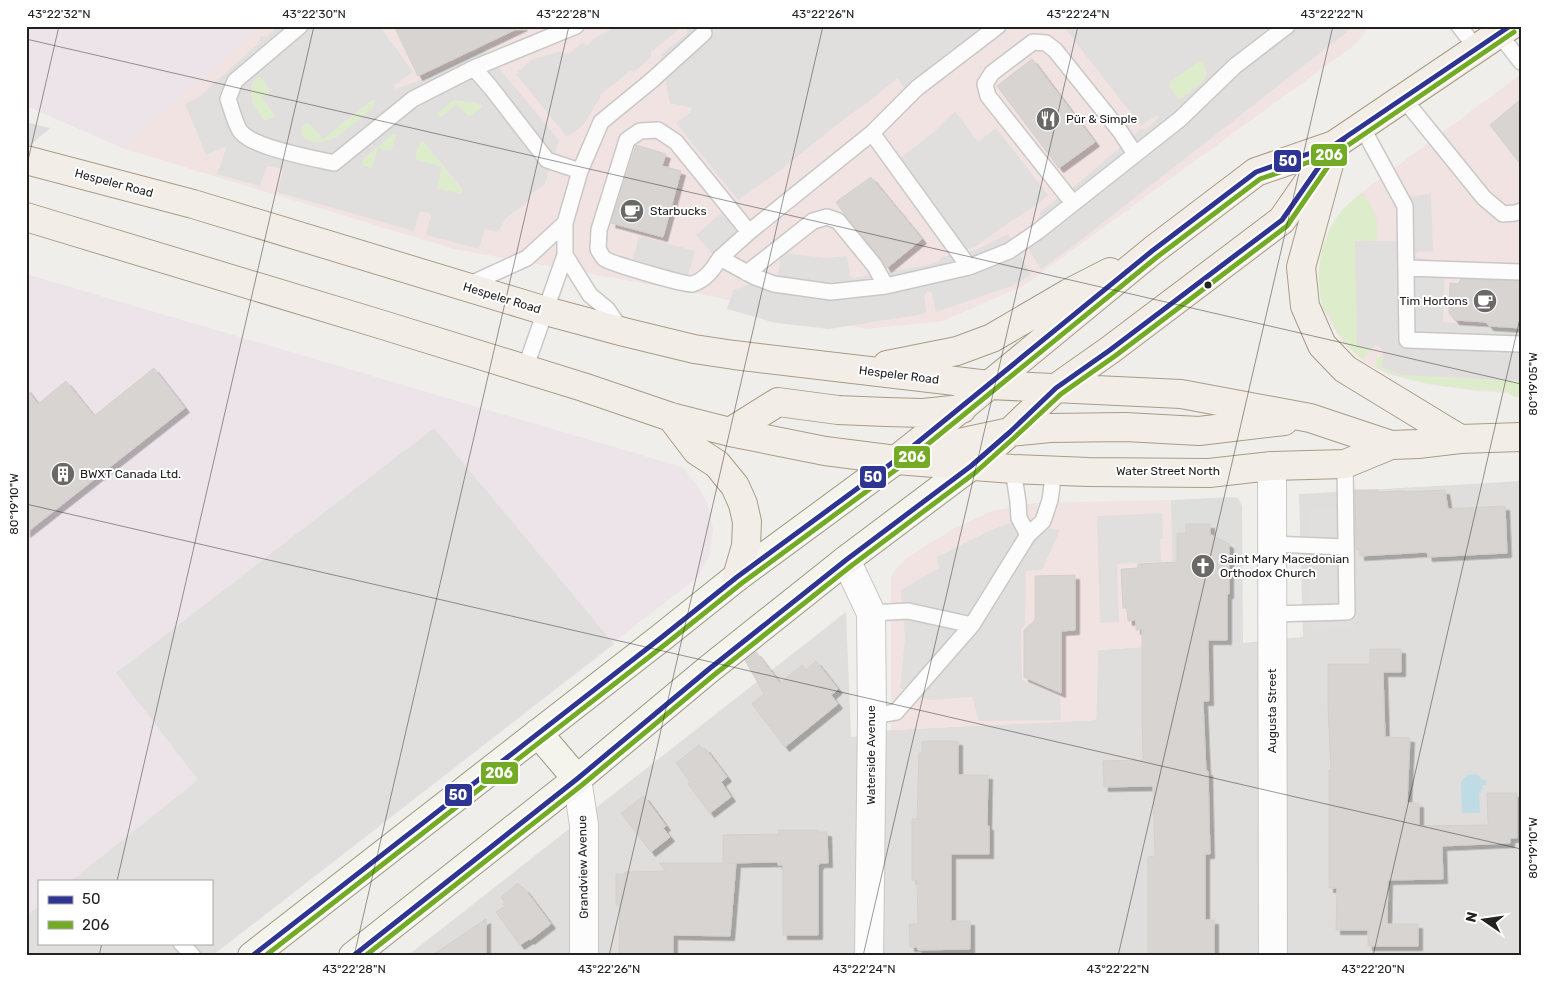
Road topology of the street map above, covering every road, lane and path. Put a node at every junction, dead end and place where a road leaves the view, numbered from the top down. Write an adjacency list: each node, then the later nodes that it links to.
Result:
1 (300, 26): 10 (lane)
2 (576, 26): 10 (lane)
3 (998, 26): 13 (lane)
4 (1287, 26): 15 (lane)
5 (1459, 26): 8 (lane)
6 (1504, 30): 8 (main road); 9 (lane)
7 (704, 33): 17 (lane)
8 (1477, 49): 11 (main road)
9 (1521, 62)
10 (474, 68): 17 (lane)
11 (1403, 98): 12 (main road); 19 (lane)
12 (1362, 127): 14 (main road); 27 (lane)
13 (872, 133): 22 (lane); 26 (lane)
14 (1334, 145): 23 (main road); 38 (main road); 45 (main road)
15 (1135, 154): 18 (lane); 18 (lane)
16 (26, 160): 31 (main road, Hespeler Road)
17 (580, 170): 21 (lane)
18 (1073, 203): 26 (lane)
19 (1521, 211)
20 (26, 217): 35 (main road)
21 (565, 222): 24 (lane); 31 (lane)
22 (749, 232): 25 (lane); 25 (lane)
23 (1152, 252): 36 (main road); 37 (main road)
24 (565, 255): 32 (lane); 33 (lane)
25 (720, 258): 29 (lane)
26 (969, 267): 30 (lane)
27 (1406, 268): 28 (lane); 34 (lane)
28 (1521, 272)
29 (746, 273): 30 (lane); 30 (lane)
30 (886, 286)
31 (464, 287): 32 (main road, Hespeler Road)
32 (546, 311): 33 (main road, Hespeler Road); 35 (lane)
33 (624, 332): 36 (main road, Hespeler Road)
34 (1521, 344)
35 (525, 369): 40 (main road)
36 (861, 370): 37 (main road, Hespeler Road)
37 (989, 385): 38 (main road, Hespeler Road); 39 (main road)
38 (1056, 388): 39 (main road); 41 (main road, Water Street North); 43 (main road)
39 (960, 410): 42 (main road); 47 (main road)
40 (672, 417): 42 (main road); 57 (main road)
41 (1310, 418): 43 (main road); 46 (main road, Water Street North)
42 (730, 432): 47 (main road)
43 (1010, 432): 47 (main road); 49 (main road)
44 (1521, 437): 45 (main road, Water Street North)
45 (1460, 439): 46 (main road, Water Street North)
46 (1391, 445): 48 (main road, Water Street North)
47 (896, 460): 49 (main road, Water Street North); 57 (main road)
48 (1345, 464): 50 (main road, Water Street North); 55 (lane)
49 (971, 466): 51 (main road, Water Street North); 56 (main road)
50 (1272, 466): 52 (main road, Water Street North); 54 (street, Augusta Street)
51 (1013, 469): 52 (main road, Water Street North); 53 (lane)
52 (1054, 470): 53 (lane)
53 (1028, 535): 60 (lane)
54 (1272, 544): 55 (lane); 59 (street, Augusta Street)
55 (1345, 547): 59 (lane)
56 (846, 560): 58 (street, Waterside Avenue); 63 (main road)
57 (737, 577): 62 (main road)
58 (871, 613): 60 (lane); 61 (street, Waterside Avenue)
59 (1272, 614): 70 (street, Augusta Street)
60 (972, 625): 61 (lane)
61 (872, 716): 69 (street, Waterside Avenue)
62 (538, 733): 63 (main road); 66 (main road)
63 (577, 779): 67 (main road); 68 (street, Grandview Avenue)
64 (182, 944): 65 (lane)
65 (193, 956)
66 (252, 956)
67 (353, 956)
68 (584, 956)
69 (869, 956)
70 (1273, 956)

